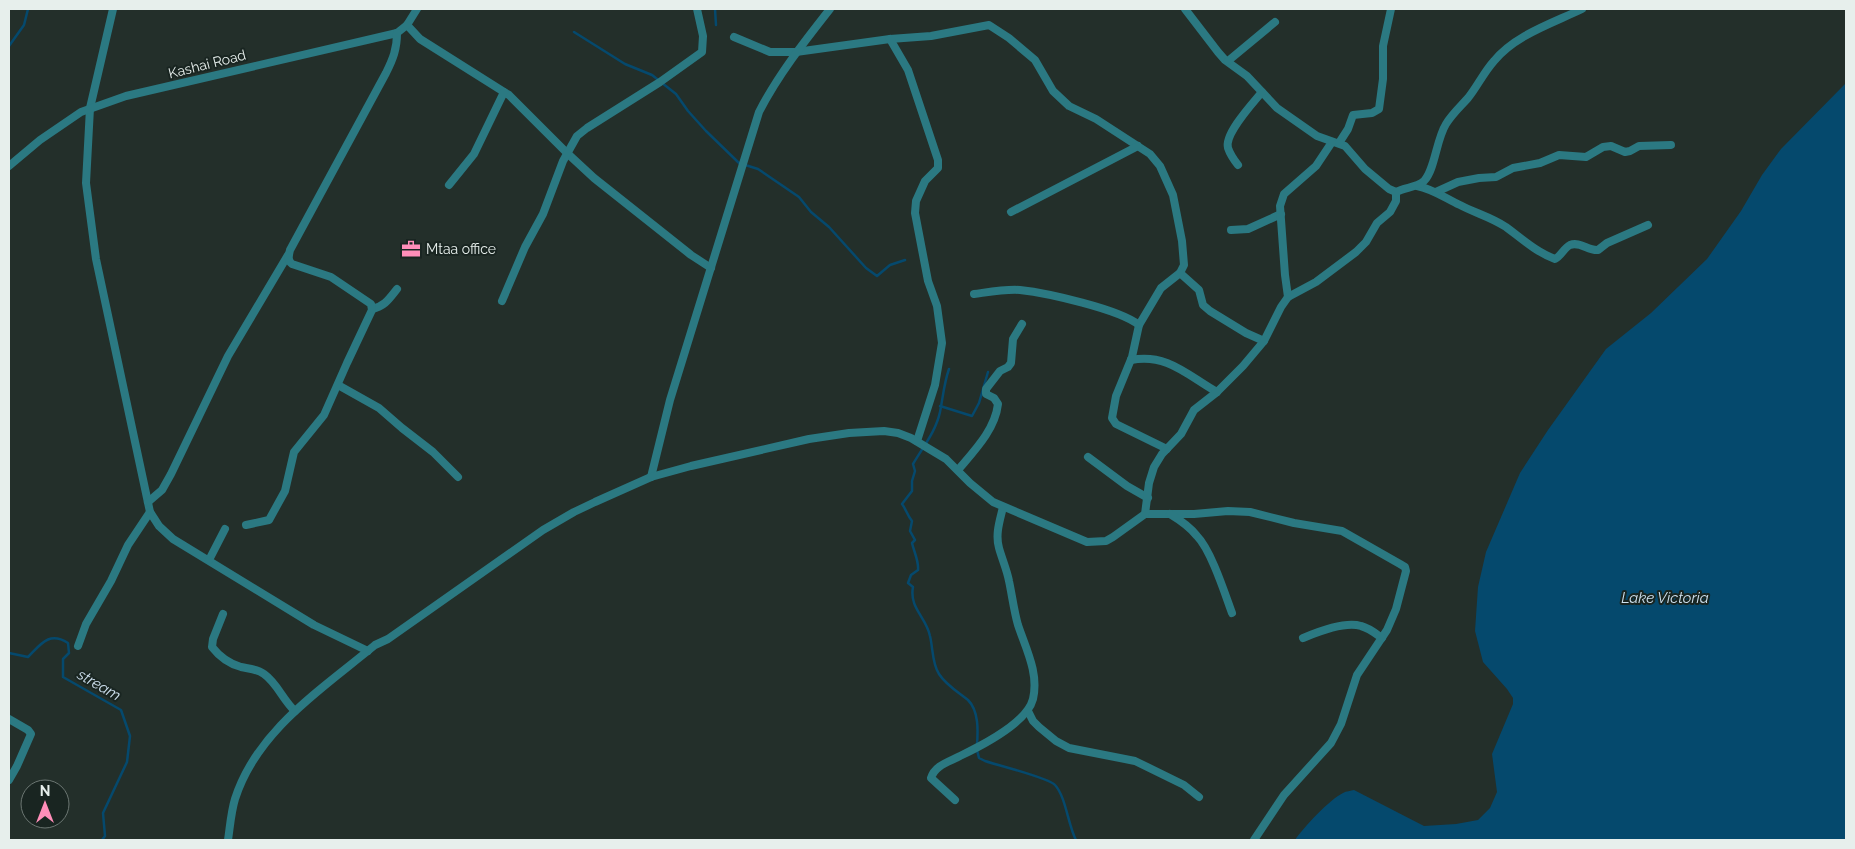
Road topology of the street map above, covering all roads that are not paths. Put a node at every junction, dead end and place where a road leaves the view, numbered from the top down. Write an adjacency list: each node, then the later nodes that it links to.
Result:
1 (113, 9): 17 (street)
2 (417, 9): 9 (street, Kashai Road)
3 (697, 9): 21 (street)
4 (830, 9): 13 (street)
5 (1186, 9): 14 (street)
6 (1391, 9): 18 (street)
7 (1582, 9): 25 (street)
8 (1274, 22): 14 (street)
9 (407, 25): 10 (street, Kashai Road); 15 (street)
10 (397, 33): 17 (street, Kashai Road); 32 (street)
11 (734, 37): 13 (street)
12 (890, 39): 13 (street); 20 (street); 46 (street)
13 (796, 52): 33 (street)
14 (1228, 62): 16 (street)
15 (504, 92): 21 (street); 24 (street)
16 (1262, 92): 18 (street); 22 (street)
17 (90, 108): 23 (street, Kashai Road); 53 (street)
18 (1335, 143): 26 (street); 29 (street)
19 (1671, 145): 27 (street)
20 (1138, 146): 28 (street); 34 (street)
21 (567, 153): 33 (street); 38 (street)
22 (1238, 165)
23 (9, 166)
24 (449, 185)
25 (1417, 186): 26 (street); 27 (street)
26 (1396, 192): 37 (street)
27 (1436, 192): 30 (street)
28 (1011, 212)
29 (1281, 214): 31 (street); 37 (street)
30 (1648, 225)
31 (1232, 230)
32 (288, 256): 39 (street); 53 (street)
33 (711, 268): 51 (street)
34 (1180, 273): 41 (street); 42 (street)
35 (397, 289): 39 (street)
36 (974, 294): 41 (street)
37 (1288, 297): 42 (street)
38 (502, 301)
39 (372, 309): 44 (street)
40 (1022, 324): 49 (street)
41 (1139, 325): 43 (street)
42 (1264, 341): 45 (street)
43 (1131, 360): 45 (street); 47 (street)
44 (338, 385): 50 (street); 58 (street)
45 (1217, 392): 47 (street)
46 (917, 441): 49 (street); 51 (street)
47 (1167, 449): 52 (street)
48 (1088, 457): 52 (street)
49 (958, 470): 54 (street)
50 (458, 477)
51 (651, 477): 66 (street)
52 (1148, 498): 56 (street)
53 (148, 502): 55 (street)
54 (1003, 507): 56 (street); 68 (street)
55 (150, 512): 60 (street); 65 (street)
56 (1145, 514): 57 (street)
57 (1170, 514): 61 (street); 64 (street)
58 (246, 524)
59 (225, 529): 60 (street)
60 (208, 560): 66 (street)
61 (1232, 613)
62 (223, 614): 67 (street)
63 (1303, 638): 64 (street)
64 (1382, 638): 74 (street)
65 (78, 646)
66 (368, 651): 67 (street)
67 (294, 711): 73 (street)
68 (1028, 711): 71 (street); 72 (street)
69 (9, 719): 70 (street)
70 (9, 780)
71 (1199, 797)
72 (955, 800)
73 (228, 840)
74 (1254, 840)

